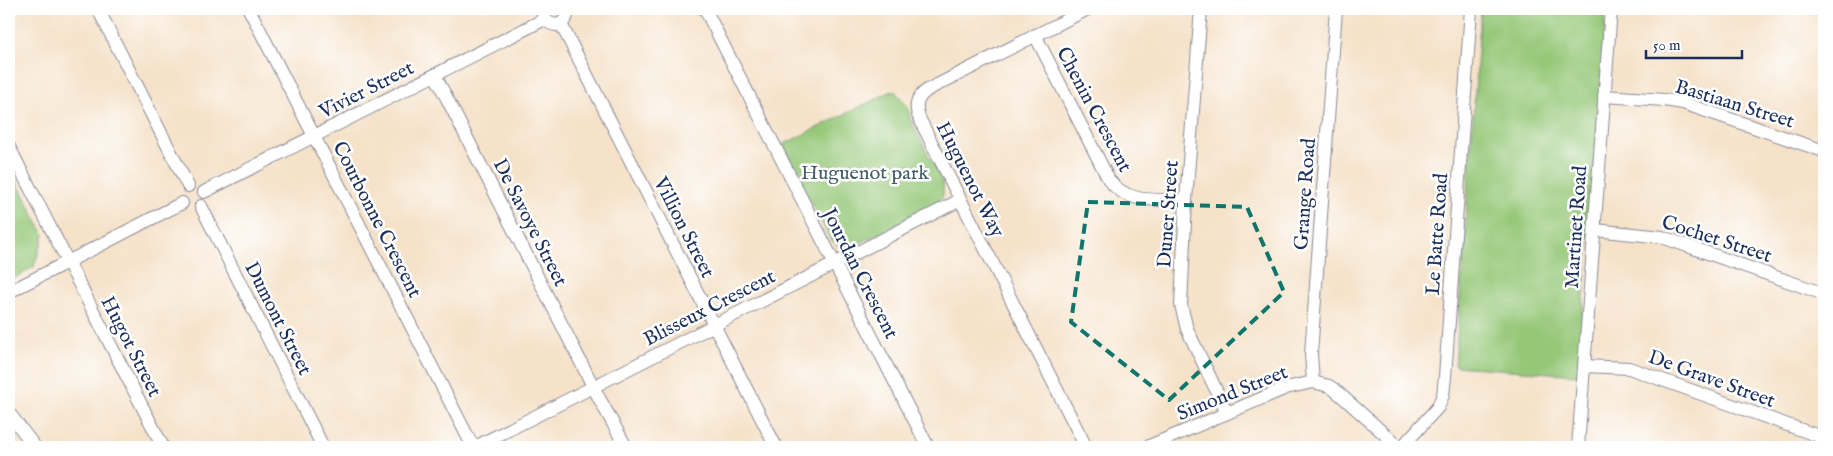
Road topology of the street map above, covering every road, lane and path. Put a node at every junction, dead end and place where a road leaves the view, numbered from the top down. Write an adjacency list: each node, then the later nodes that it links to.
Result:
1 (98, 9): 18 (street)
2 (567, 9): 11 (street)
3 (705, 9): 26 (street, Jourdan Crescent)
4 (1088, 9): 12 (street, Huguenot Way)
5 (1201, 9): 21 (street, Duner Street)
6 (1336, 9): 31 (street, Grange Road)
7 (1471, 9): 45 (street, Le Batte Road)
8 (1611, 9): 14 (street, Martinet Road)
9 (253, 10): 15 (street, Courbonne Crescent)
10 (544, 14): 11 (street); 13 (street, Vivier Street)
11 (561, 24): 29 (street, Villion Street)
12 (1035, 35): 20 (street, Huguenot Way); 21 (street, Chenin Crescent)
13 (435, 75): 15 (street, Vivier Street); 32 (street, De Savoye Street)
14 (1604, 96): 17 (street, Bastiaan Street); 24 (street, Martinet Road)
15 (314, 136): 19 (street, Vivier Street); 39 (street, Courbonne Crescent)
16 (9, 148): 25 (street)
17 (1824, 151)
18 (188, 186): 19 (street); 22 (street)
19 (204, 192): 23 (street)
20 (960, 200): 26 (street, Blisseux Crescent); 43 (street, Huguenot Way)
21 (1186, 200): 34 (street, Duner Street)
22 (182, 203): 23 (street); 25 (street)
23 (201, 206): 38 (street, Dumont Street)
24 (1594, 230): 28 (street, Cochet Street); 30 (street, Martinet Road)
25 (68, 261): 27 (street); 37 (street, Hugot Street)
26 (835, 264): 29 (street, Blisseux Crescent); 42 (street, Jourdan Crescent)
27 (9, 292)
28 (1824, 294)
29 (714, 326): 32 (street, Blisseux Crescent); 41 (street, Villion Street)
30 (1584, 366): 35 (street, De Grave Street); 46 (street, Martinet Road)
31 (1312, 382): 34 (street, Simond Street); 45 (street, Simond Street)
32 (594, 387): 39 (street, Blisseux Crescent); 40 (street)
33 (9, 413): 36 (street)
34 (1227, 413): 44 (street, Simond Street)
35 (1824, 438)
36 (34, 447)
37 (163, 447)
38 (323, 447)
39 (474, 447)
40 (626, 447)
41 (776, 447)
42 (928, 447)
43 (1086, 447)
44 (1147, 447)
45 (1400, 447)
46 (1578, 447)

